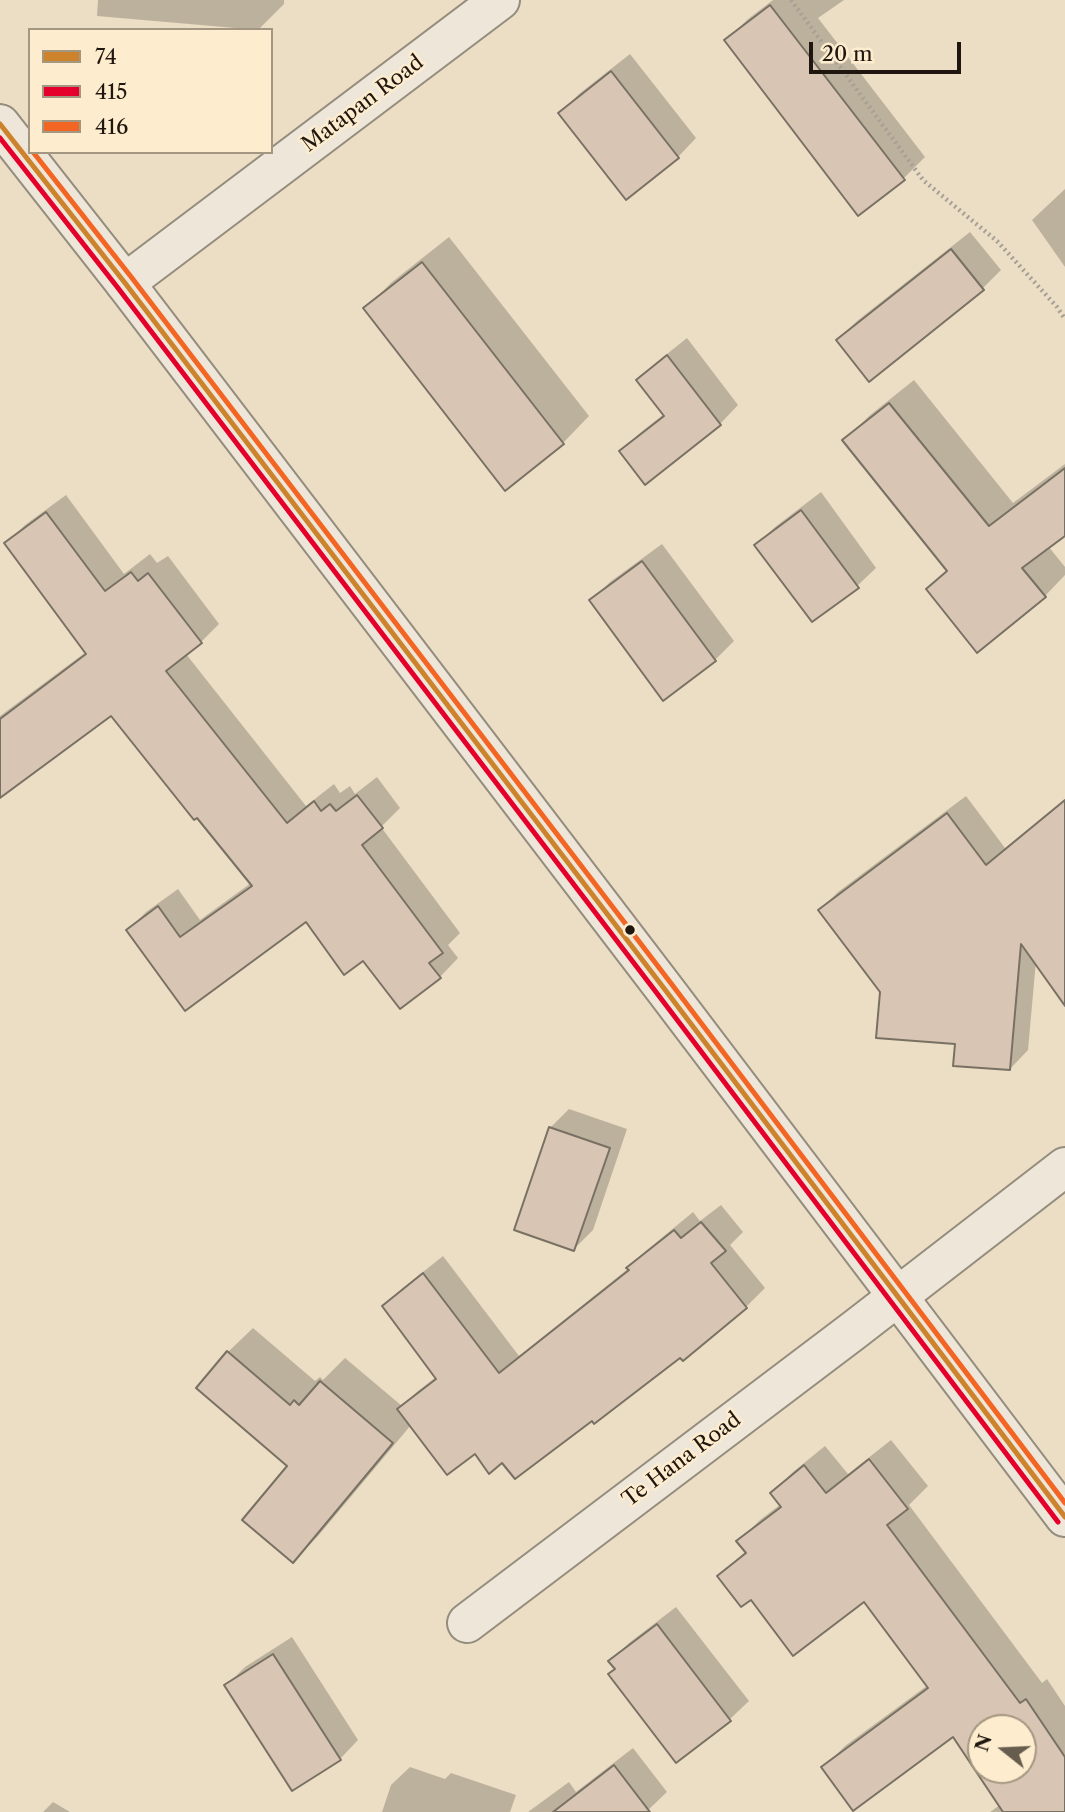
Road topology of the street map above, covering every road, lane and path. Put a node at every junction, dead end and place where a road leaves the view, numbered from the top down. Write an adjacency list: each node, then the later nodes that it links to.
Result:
1 (500, 0): 4 (street, Matapan Road)
2 (791, 0): 5 (path)
3 (0, 124): 4 (street)
4 (125, 284): 7 (street)
5 (1065, 319)
6 (1065, 1167): 7 (street, Te Hana Road)
7 (896, 1296): 8 (street); 9 (street, Te Hana Road)
8 (1065, 1517)
9 (467, 1623)

